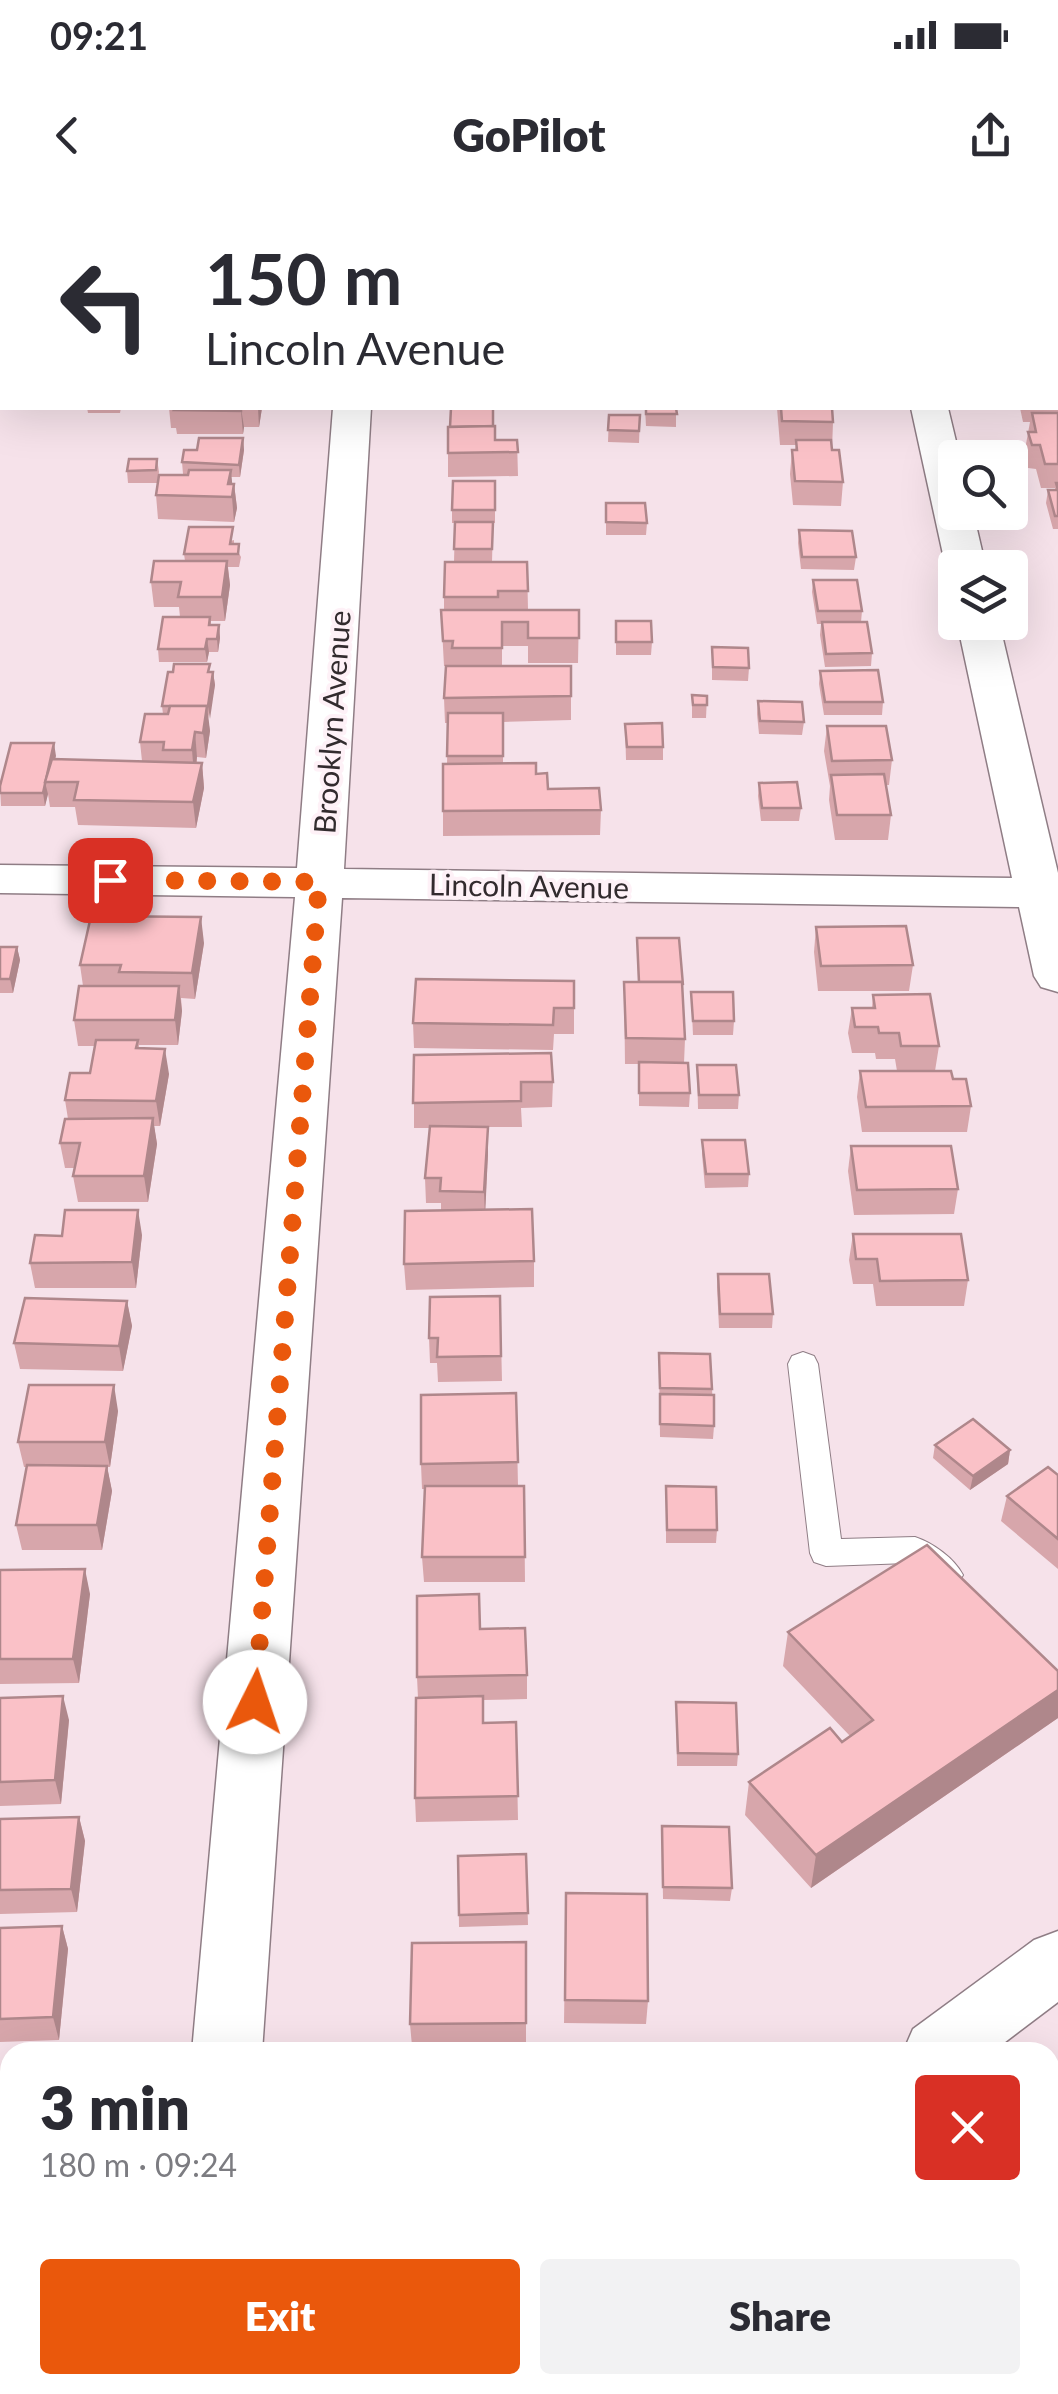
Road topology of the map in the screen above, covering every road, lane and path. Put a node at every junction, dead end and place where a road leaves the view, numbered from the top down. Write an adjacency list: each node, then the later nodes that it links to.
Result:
1 (352, 410): 6 (street, Brooklyn Avenue)
2 (928, 410): 3 (street)
3 (962, 550)
4 (983, 640): 7 (street)
5 (0, 878): 6 (street, Lincoln Avenue)
6 (319, 882): 7 (street, Lincoln Avenue); 12 (street, Brooklyn Avenue)
7 (1049, 892): 8 (street)
8 (1058, 976)
9 (803, 1364): 10 (lane)
10 (968, 1592)
11 (1058, 1962): 13 (street)
12 (228, 2042)
13 (951, 2042)

